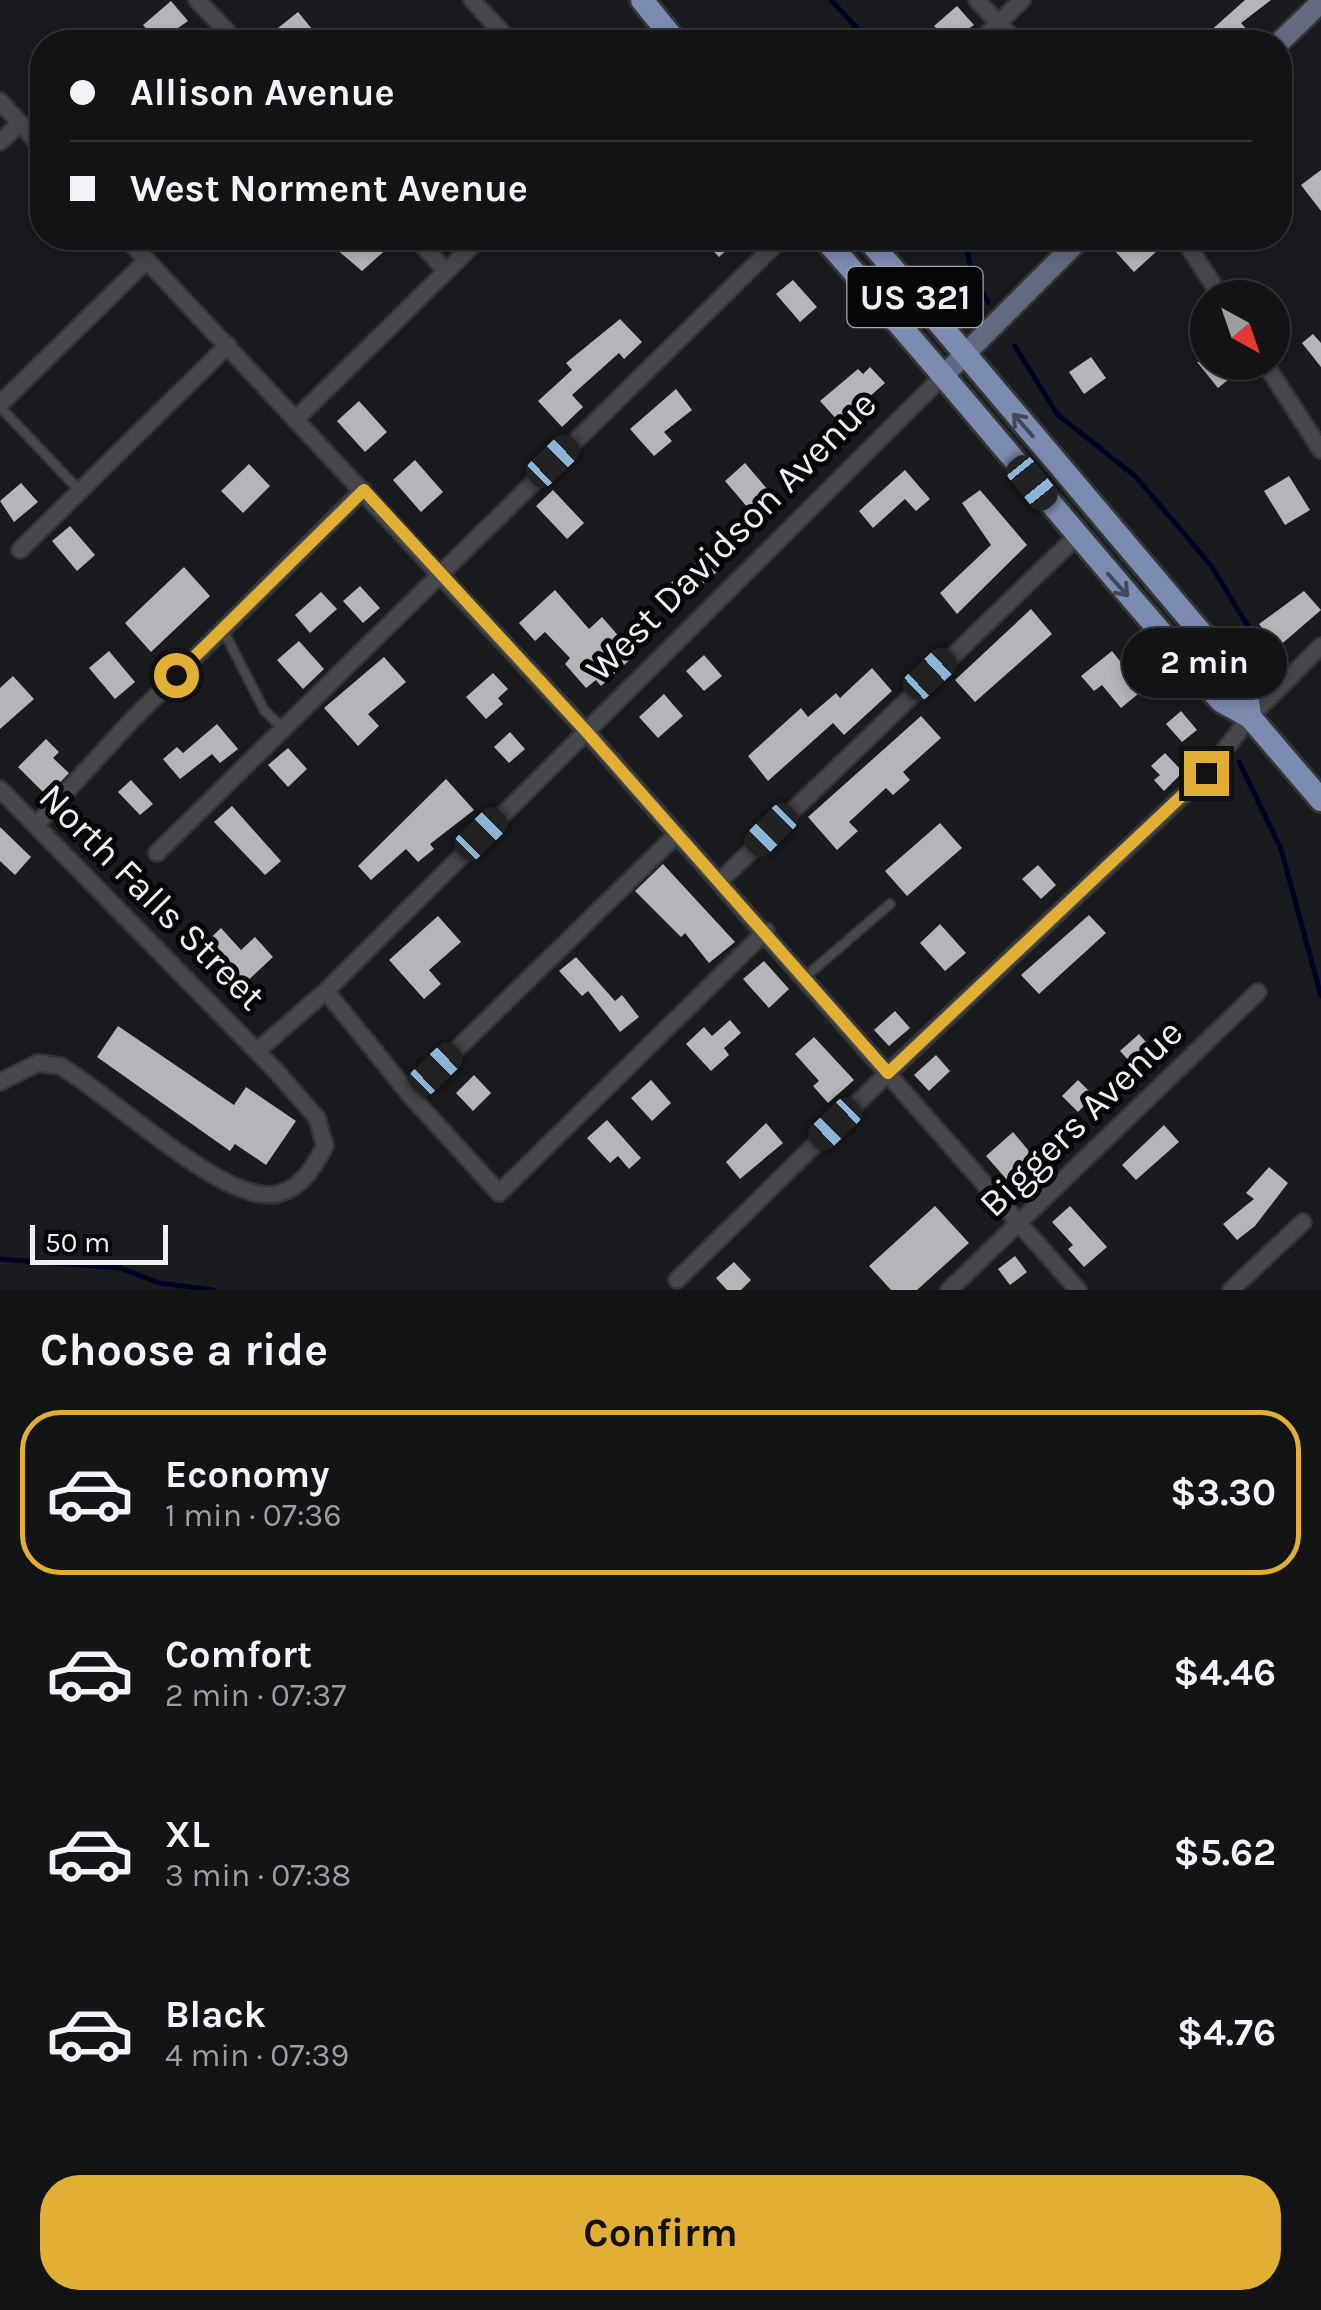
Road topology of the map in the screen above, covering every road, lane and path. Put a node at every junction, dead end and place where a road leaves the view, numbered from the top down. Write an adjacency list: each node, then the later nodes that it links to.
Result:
1 (198, 0): 8 (street)
2 (472, 0): 9 (street)
3 (642, 0): 10 (main road)
4 (977, 0): 7 (street)
5 (1022, 0): 7 (street)
6 (1321, 2): 13 (street)
7 (998, 23): 11 (street); 12 (street)
8 (225, 30)
9 (500, 30)
10 (666, 30)
11 (991, 30)
12 (1005, 30)
13 (1292, 30)
14 (0, 101): 15 (street)
15 (20, 124): 16 (street); 17 (street)
16 (30, 135)
17 (0, 142)
18 (137, 250): 26 (street)
19 (427, 250): 27 (street)
20 (468, 250): 27 (street)
21 (770, 250): 40 (street)
22 (835, 250): 31 (main road, US 321)
23 (877, 250): 30 (main road, US 321)
24 (1070, 250): 30 (street, West Davidson Avenue)
25 (1191, 250): 28 (street)
26 (147, 260): 29 (street); 33 (street)
27 (446, 271): 34 (street)
28 (1210, 280)
29 (228, 345): 34 (street); 37 (street)
30 (964, 356): 31 (street, West Davidson Avenue); 43 (main road, US 321, one-way to 30)
31 (945, 374): 38 (main road, US 321); 45 (street, West Davidson Avenue)
32 (1276, 380): 35 (street)
33 (0, 406): 37 (lane)
34 (296, 418): 36 (street)
35 (1321, 450)
36 (364, 490): 40 (street); 41 (street)
37 (80, 491): 39 (street)
38 (1076, 537): 43 (main road, US 321, one-way to 43); 51 (street)
39 (20, 550)
40 (438, 573): 44 (street); 45 (street)
41 (222, 630): 44 (lane); 48 (street)
42 (1321, 646): 43 (street)
43 (1250, 717): 47 (main road, US 321); 58 (street)
44 (282, 728): 50 (street)
45 (585, 730): 49 (street); 55 (street, West Davidson Avenue)
46 (0, 790): 48 (street, North Falls Street)
47 (1321, 800)
48 (36, 825): 57 (street, North Falls Street)
49 (676, 835): 51 (street); 60 (street)
50 (158, 853)
51 (719, 882): 53 (street)
52 (890, 904): 54 (lane)
53 (766, 932): 54 (street); 60 (street, North Falls Street)
54 (805, 976): 58 (street)
55 (326, 991): 57 (street, West Davidson Avenue); 60 (street, North Falls Street)
56 (1258, 992): 62 (street, Biggers Avenue)
57 (258, 1051): 59 (street, North Falls Street)
58 (888, 1073): 62 (street); 63 (street)
59 (0, 1082)
60 (410, 1095)
61 (1303, 1222): 66 (street)
62 (1019, 1223): 64 (street, Biggers Avenue); 65 (street)
63 (677, 1280)
64 (949, 1290)
65 (1078, 1290)
66 (1232, 1290)

